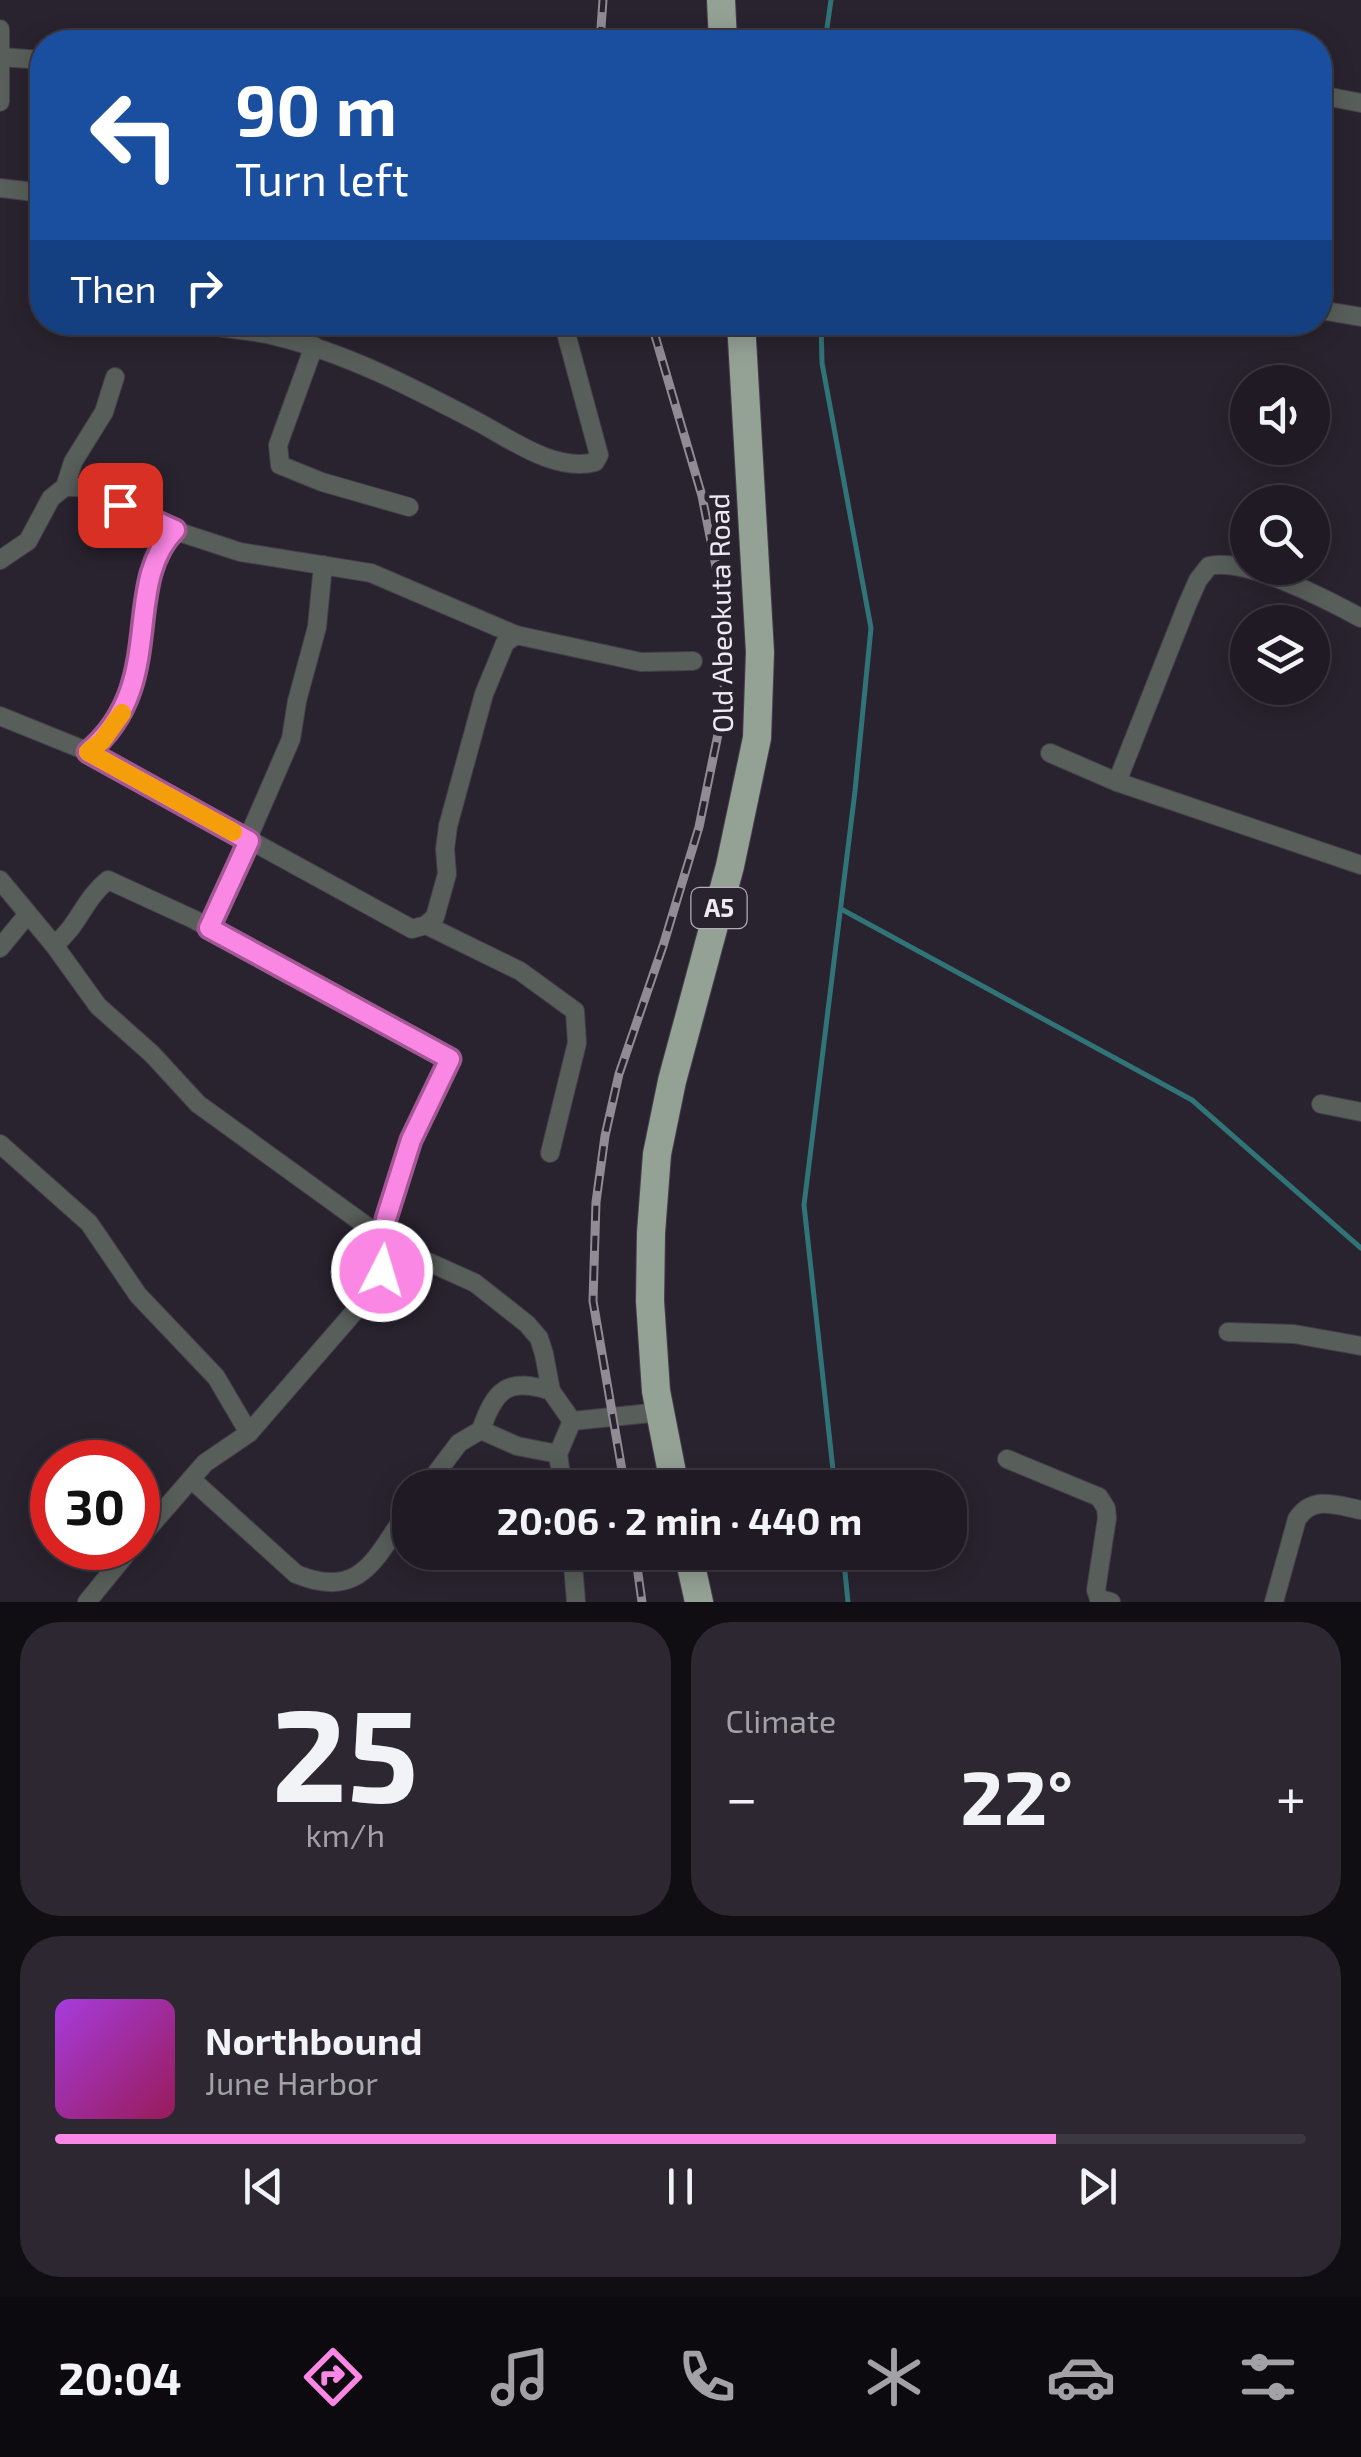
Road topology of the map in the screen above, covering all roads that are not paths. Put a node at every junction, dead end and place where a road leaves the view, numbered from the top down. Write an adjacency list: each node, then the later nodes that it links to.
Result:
1 (720, 0): 3 (highway)
2 (0, 29): 4 (street)
3 (723, 30)
4 (1, 57): 5 (street); 7 (street)
5 (30, 59)
6 (1332, 97): 8 (street)
7 (0, 102)
8 (1361, 102)
9 (0, 188): 10 (street)
10 (30, 191)
11 (1332, 312): 12 (street)
12 (1361, 316)
13 (275, 335): 16 (street)
14 (567, 335): 16 (street)
15 (743, 335): 46 (highway, Old Abeokuta Road / A5)
16 (314, 346): 19 (street)
17 (116, 377): 18 (street)
18 (71, 483): 20 (street); 21 (street)
19 (410, 507)
20 (175, 530): 22 (street); 27 (street)
21 (0, 560)
22 (324, 565): 24 (street); 30 (street)
23 (1361, 618): 29 (street)
24 (511, 639): 25 (street); 34 (street)
25 (693, 661)
26 (0, 716): 27 (street)
27 (88, 752): 30 (street)
28 (1050, 752): 29 (street)
29 (1117, 782): 31 (street)
30 (249, 841): 34 (street); 35 (street)
31 (1361, 864)
32 (0, 880): 33 (street)
33 (28, 914): 36 (street); 37 (street)
34 (426, 925): 41 (street)
35 (209, 928): 36 (street); 42 (street)
36 (54, 945): 42 (street)
37 (0, 948)
38 (1321, 1104): 39 (street)
39 (1361, 1112)
40 (0, 1144): 49 (street)
41 (550, 1153)
42 (387, 1234): 45 (street); 49 (street)
43 (1228, 1332): 44 (street)
44 (1361, 1346)
45 (551, 1390): 47 (street); 48 (street)
46 (660, 1412): 47 (street); 54 (highway, Old Abeokuta Road / A5)
47 (572, 1421): 50 (street)
48 (480, 1430): 50 (street); 52 (street)
49 (249, 1433): 55 (street)
50 (558, 1454): 53 (street)
51 (1006, 1459): 65 (street)
52 (439, 1470)
53 (560, 1470)
54 (671, 1470)
55 (191, 1479): 57 (street); 58 (street)
56 (1361, 1510): 66 (street)
57 (160, 1515)
58 (392, 1536)
59 (113, 1570): 62 (street)
60 (573, 1570): 63 (street)
61 (692, 1570): 64 (highway)
62 (88, 1602)
63 (576, 1602)
64 (698, 1602)
65 (1111, 1602)
66 (1274, 1602)

